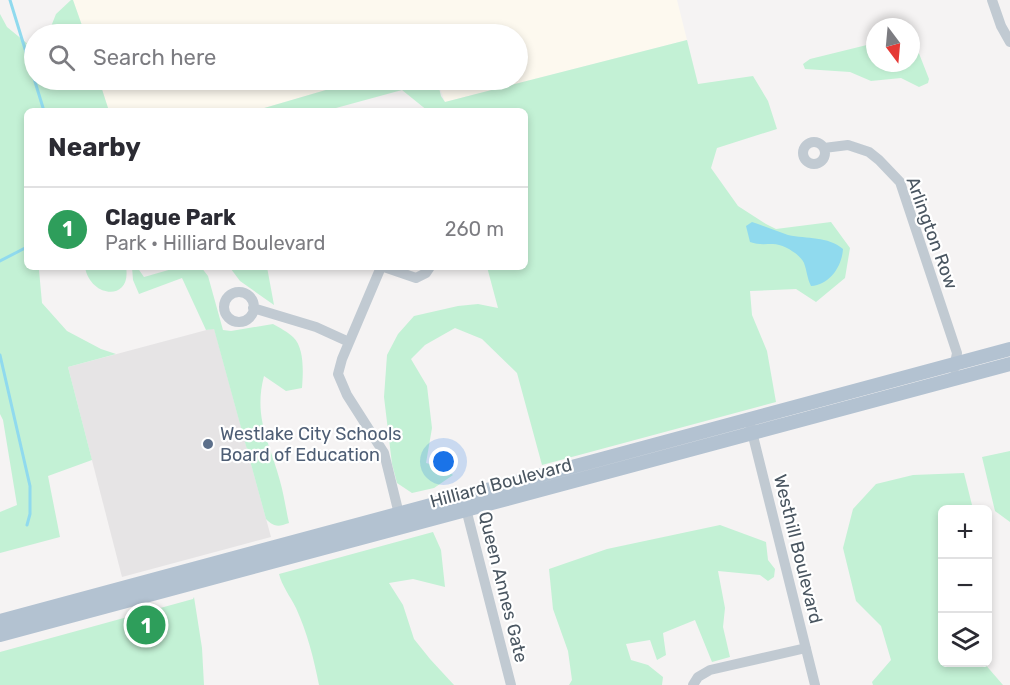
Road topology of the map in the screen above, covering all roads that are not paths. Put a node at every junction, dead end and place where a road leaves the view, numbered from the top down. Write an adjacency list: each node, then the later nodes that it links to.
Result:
1 (992, 0): 2 (street)
2 (1010, 42)
3 (824, 148): 11 (street, Arlington Row)
4 (381, 270): 8 (street)
5 (391, 270): 6 (street)
6 (428, 270)
7 (253, 308): 8 (street)
8 (349, 342): 14 (street)
9 (1010, 349): 11 (main road, Hilliard Boulevard)
10 (1010, 364): 11 (main road, Hilliard Boulevard)
11 (954, 371): 12 (main road, Hilliard Boulevard)
12 (750, 427): 13 (main road, Hilliard Boulevard); 17 (street, Westhill Boulevard)
13 (465, 504): 14 (main road, Hilliard Boulevard); 16 (main road, Hilliard Boulevard); 18 (street, Queen Annes Gate)
14 (399, 514): 15 (main road, Hilliard Boulevard)
15 (0, 621)
16 (0, 635)
17 (806, 648): 19 (street); 20 (street, Westhill Boulevard)
18 (511, 685)
19 (693, 685)
20 (815, 685)

